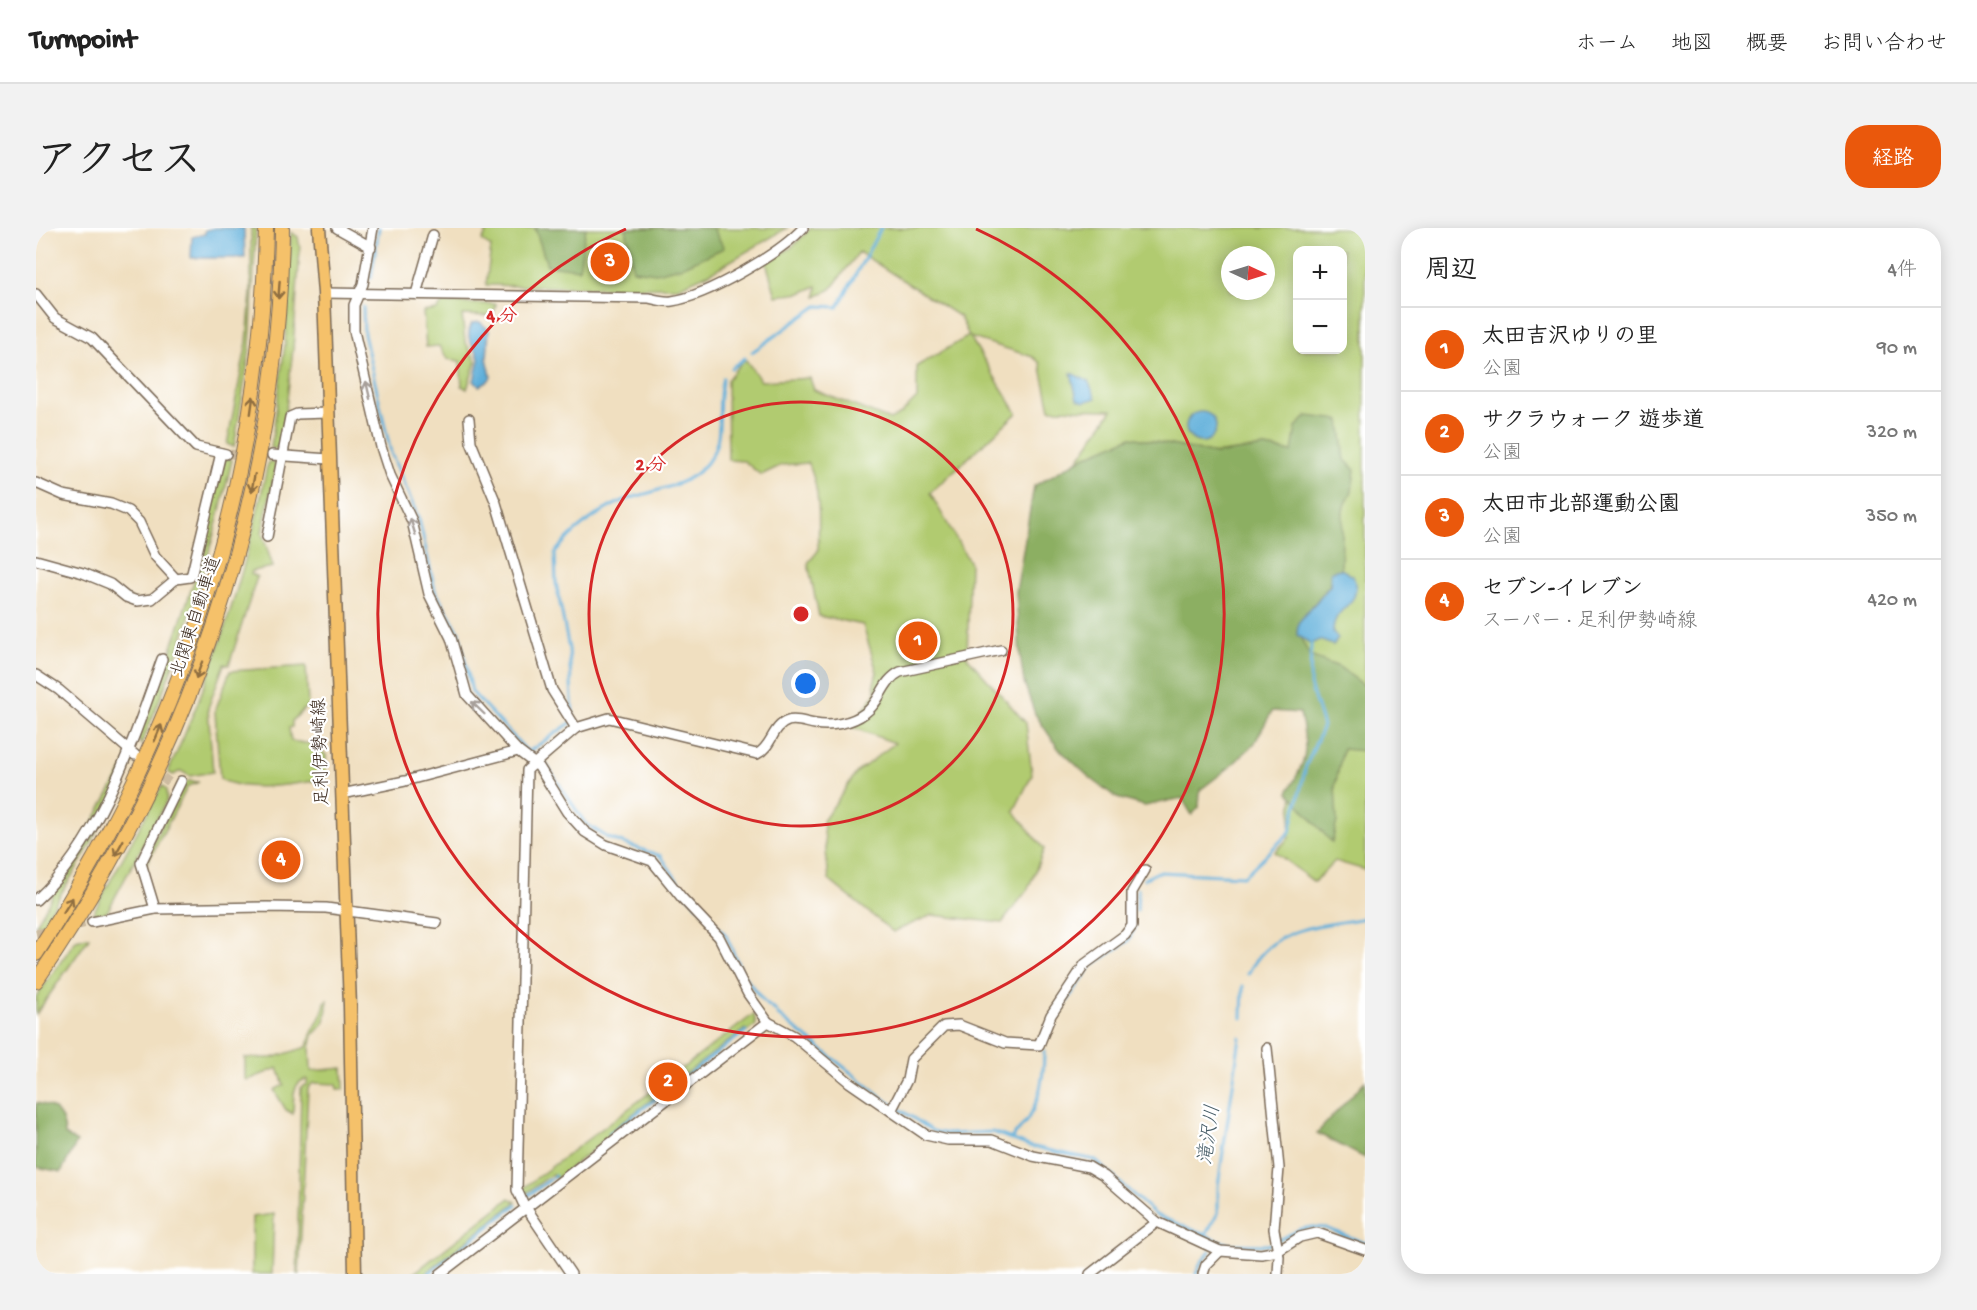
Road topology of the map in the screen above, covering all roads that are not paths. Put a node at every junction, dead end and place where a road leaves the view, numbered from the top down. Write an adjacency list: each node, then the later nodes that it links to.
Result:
1 (266, 228): 37 (highway, 北関東自動車道, one-way to 1)
2 (319, 228): 9 (main road, 足利伊勢崎線)
3 (337, 228): 8 (street)
4 (373, 228): 8 (street)
5 (803, 228): 12 (street)
6 (282, 230): 38 (highway, 北関東自動車道, one-way to 38)
7 (433, 235): 12 (street)
8 (371, 247): 10 (street)
9 (324, 293): 10 (street); 13 (main road, 足利伊勢崎線)
10 (357, 293): 12 (street); 26 (street, one-way to 10)
11 (36, 294): 21 (street)
12 (416, 294)
13 (327, 413): 16 (street); 17 (main road, 足利伊勢崎線)
14 (469, 419): 25 (street)
15 (272, 455): 16 (street)
16 (284, 456): 17 (street); 19 (street)
17 (329, 459): 30 (main road, 足利伊勢崎線)
18 (36, 483): 21 (street)
19 (267, 537)
20 (36, 560): 21 (street)
21 (176, 579)
22 (1001, 650): 25 (street)
23 (162, 660): 27 (street)
24 (36, 675): 27 (street)
25 (576, 728): 28 (street)
26 (518, 751): 28 (street); 30 (street)
27 (131, 752): 32 (street)
28 (533, 762): 39 (street); 42 (street)
29 (175, 784): 33 (street)
30 (342, 794): 34 (main road, 足利伊勢崎線)
31 (1145, 870): 41 (street)
32 (36, 900)
33 (155, 909): 34 (street); 35 (street)
34 (344, 911): 36 (street); 47 (main road, 足利伊勢崎線)
35 (92, 922)
36 (437, 923)
37 (36, 954)
38 (36, 981)
39 (768, 1022): 41 (street); 42 (street)
40 (1267, 1048): 44 (street)
41 (891, 1111): 43 (street)
42 (526, 1208): 48 (street); 49 (street)
43 (1157, 1222): 45 (street); 50 (street)
44 (1276, 1246): 45 (street); 46 (street); 52 (street)
45 (1220, 1251): 51 (street)
46 (1365, 1251)
47 (355, 1274)
48 (440, 1274)
49 (571, 1274)
50 (1090, 1274)
51 (1203, 1274)
52 (1278, 1274)

